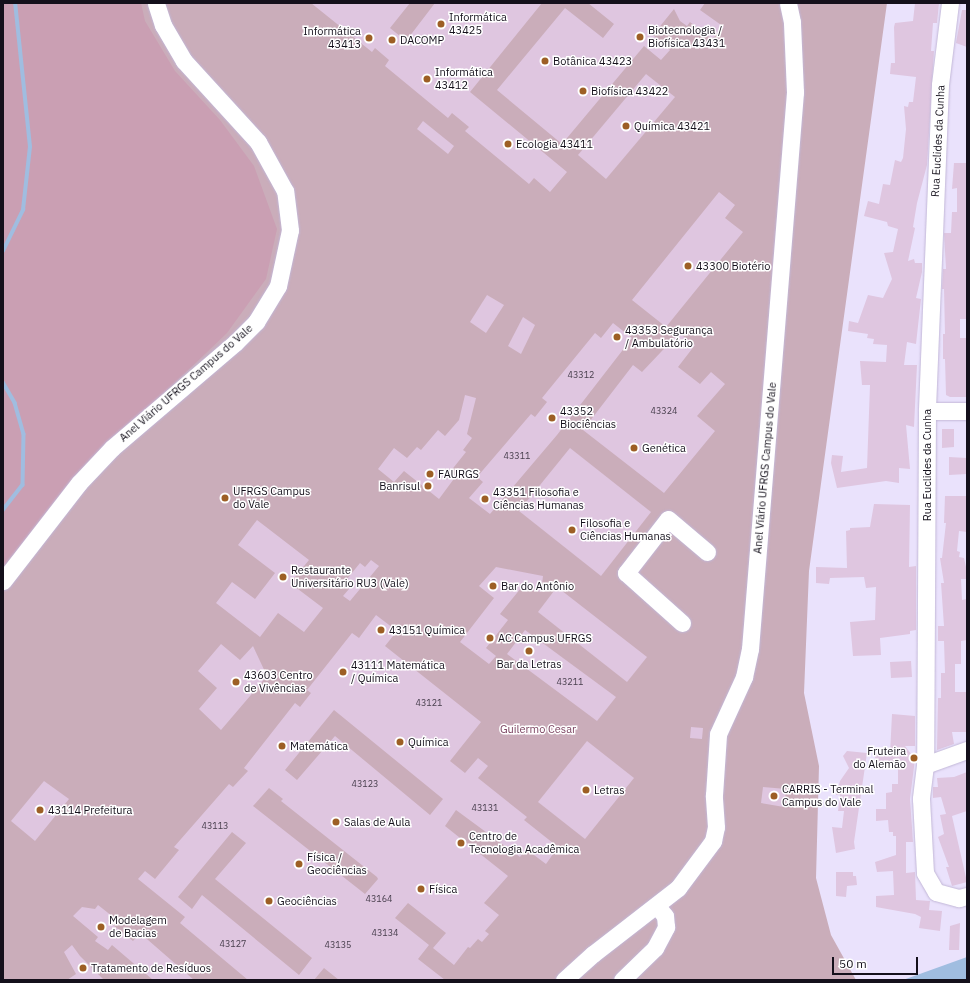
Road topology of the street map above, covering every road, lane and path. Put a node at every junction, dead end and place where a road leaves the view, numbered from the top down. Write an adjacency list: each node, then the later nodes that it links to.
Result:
1 (156, 3): 7 (street, Anel Viário UFRGS Campus do Vale)
2 (788, 3): 12 (street, Anel Viário UFRGS Campus do Vale)
3 (950, 3): 4 (street, Rua Euclides da Cunha)
4 (927, 411): 5 (street); 10 (street, Rua Euclides da Cunha)
5 (967, 411)
6 (707, 552): 8 (street)
7 (3, 581)
8 (682, 623)
9 (967, 750): 10 (street)
10 (924, 765): 11 (street, Rua Euclides da Cunha)
11 (967, 896)
12 (657, 906): 13 (street, Anel Viário UFRGS Campus do Vale); 14 (street)
13 (564, 980)
14 (622, 980)

